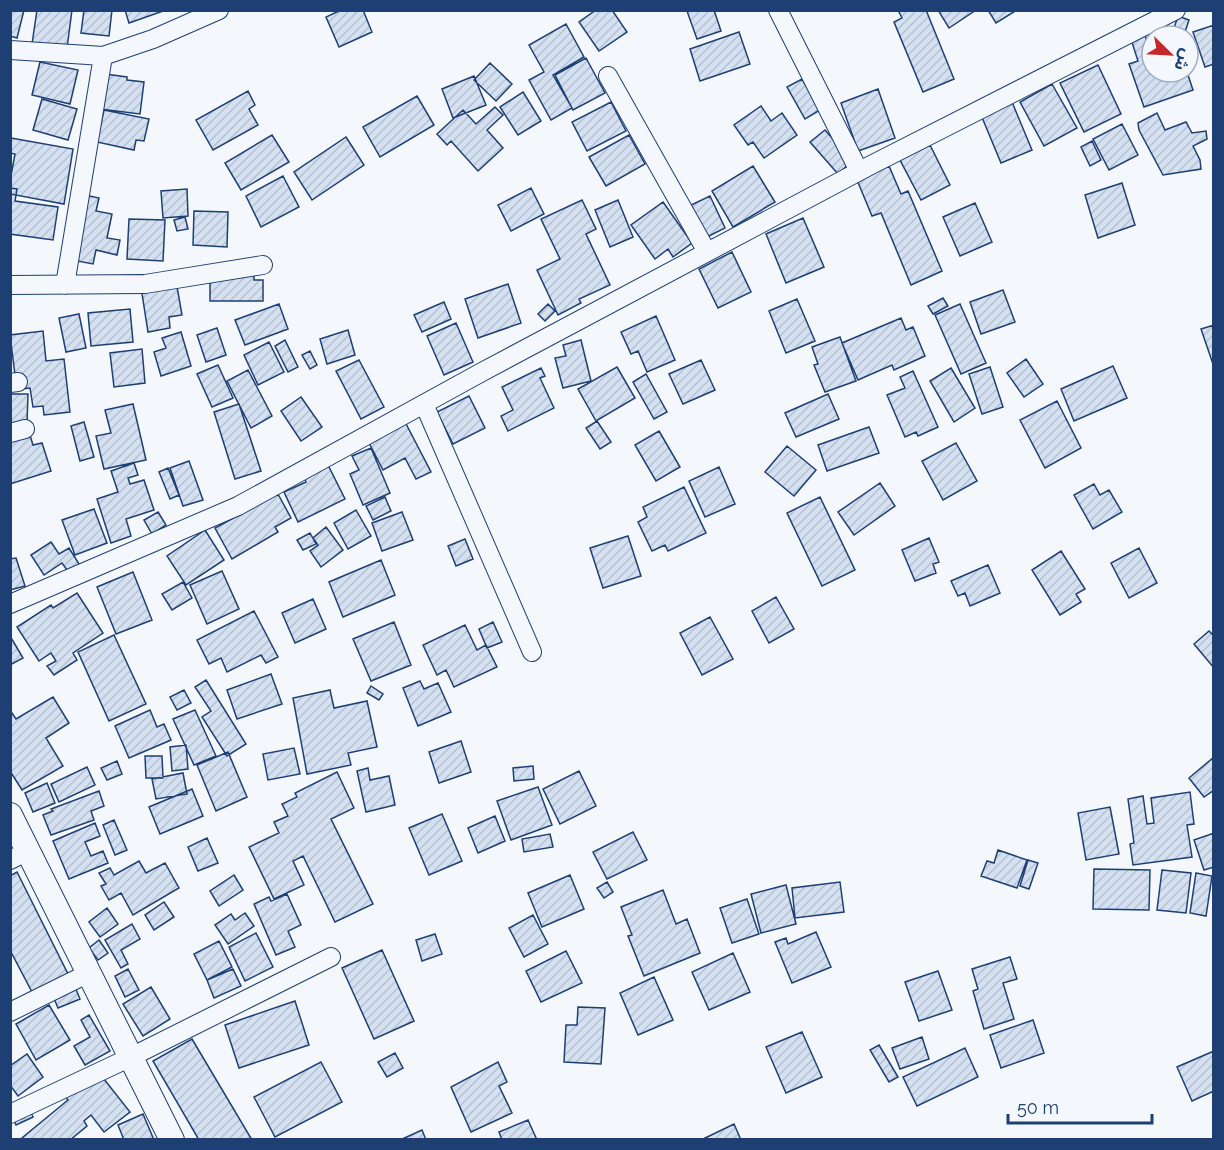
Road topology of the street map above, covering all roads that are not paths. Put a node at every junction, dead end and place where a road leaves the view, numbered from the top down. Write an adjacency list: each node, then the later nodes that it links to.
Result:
1 (219, 10): 5 (street)
2 (778, 10): 7 (street)
3 (1176, 10): 7 (street)
4 (10, 50): 5 (street)
5 (103, 56): 11 (street)
6 (608, 76): 8 (street)
7 (859, 171): 8 (street)
8 (707, 252): 12 (street)
9 (263, 265): 11 (street)
10 (10, 285): 11 (street)
11 (65, 285)
12 (424, 404): 13 (street); 14 (street)
13 (10, 604)
14 (532, 652)
15 (10, 815): 16 (street)
16 (19, 856): 18 (street)
17 (331, 957): 20 (street)
18 (89, 973): 19 (street); 20 (street)
19 (10, 1012)
20 (131, 1057): 21 (street); 22 (street)
21 (10, 1114)
22 (172, 1140)

